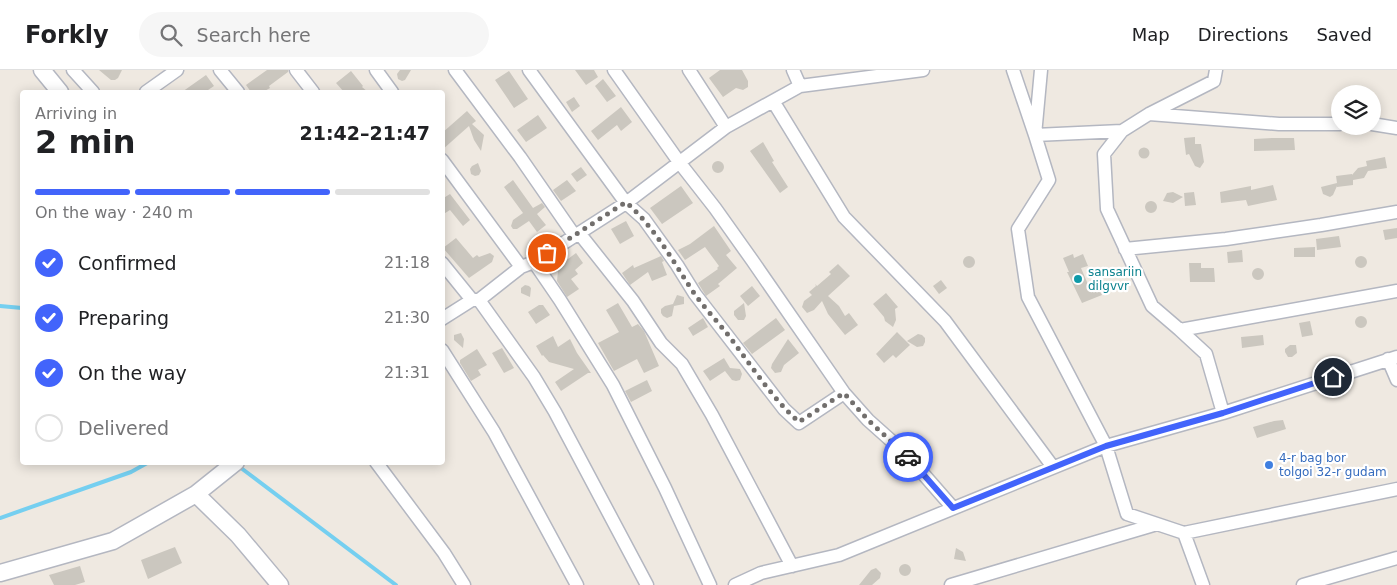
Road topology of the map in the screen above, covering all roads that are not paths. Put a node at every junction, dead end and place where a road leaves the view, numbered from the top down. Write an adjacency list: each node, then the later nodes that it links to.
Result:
1 (42, 70): 17 (street)
2 (73, 70): 18 (street)
3 (177, 70): 19 (street)
4 (220, 70): 20 (street)
5 (296, 70): 21 (street)
6 (376, 70): 22 (street)
7 (455, 70): 35 (street)
8 (529, 70): 33 (street)
9 (614, 70): 31 (street)
10 (689, 70): 27 (street)
11 (793, 70): 16 (street)
12 (923, 70): 16 (street)
13 (1013, 70): 30 (street)
14 (1042, 70): 30 (street)
15 (1216, 70): 24 (street)
16 (800, 86): 23 (street)
17 (58, 90)
18 (91, 90)
19 (149, 90)
20 (236, 90)
21 (311, 90)
22 (391, 90)
23 (773, 100): 27 (street); 52 (street)
24 (1148, 114): 25 (street); 29 (street)
25 (1331, 124)
26 (1381, 125): 28 (street)
27 (726, 127): 31 (street)
28 (1397, 128)
29 (1122, 131): 30 (street); 36 (street)
30 (1035, 135): 49 (street)
31 (679, 162): 33 (street); 47 (street)
32 (445, 164): 39 (street)
33 (626, 202): 35 (street); 47 (street)
34 (1397, 212): 36 (street)
35 (577, 234): 37 (street); 59 (street)
36 (1125, 249): 43 (street)
37 (534, 262): 39 (street); 65 (street)
38 (445, 266): 41 (street)
39 (521, 267): 41 (street)
40 (1397, 291): 43 (street)
41 (476, 300): 42 (street); 64 (street)
42 (445, 317)
43 (1180, 330): 48 (street)
44 (445, 355): 63 (street)
45 (1393, 358): 46 (street); 48 (street)
46 (1397, 380)
47 (844, 393): 55 (street)
48 (1223, 413): 49 (street)
49 (1106, 446): 52 (street); 56 (street)
50 (232, 465): 54 (street)
51 (378, 465): 62 (street)
52 (1053, 467): 55 (street)
53 (1397, 489): 57 (street)
54 (196, 494): 60 (street); 61 (street)
55 (953, 508): 59 (street)
56 (1157, 524): 57 (street); 67 (street)
57 (1184, 533): 68 (street)
58 (1397, 558): 69 (street)
59 (792, 566): 66 (street)
60 (0, 573)
61 (280, 585)
62 (464, 585)
63 (577, 585)
64 (647, 585)
65 (710, 585)
66 (735, 585)
67 (951, 585)
68 (1202, 585)
69 (1303, 585)

